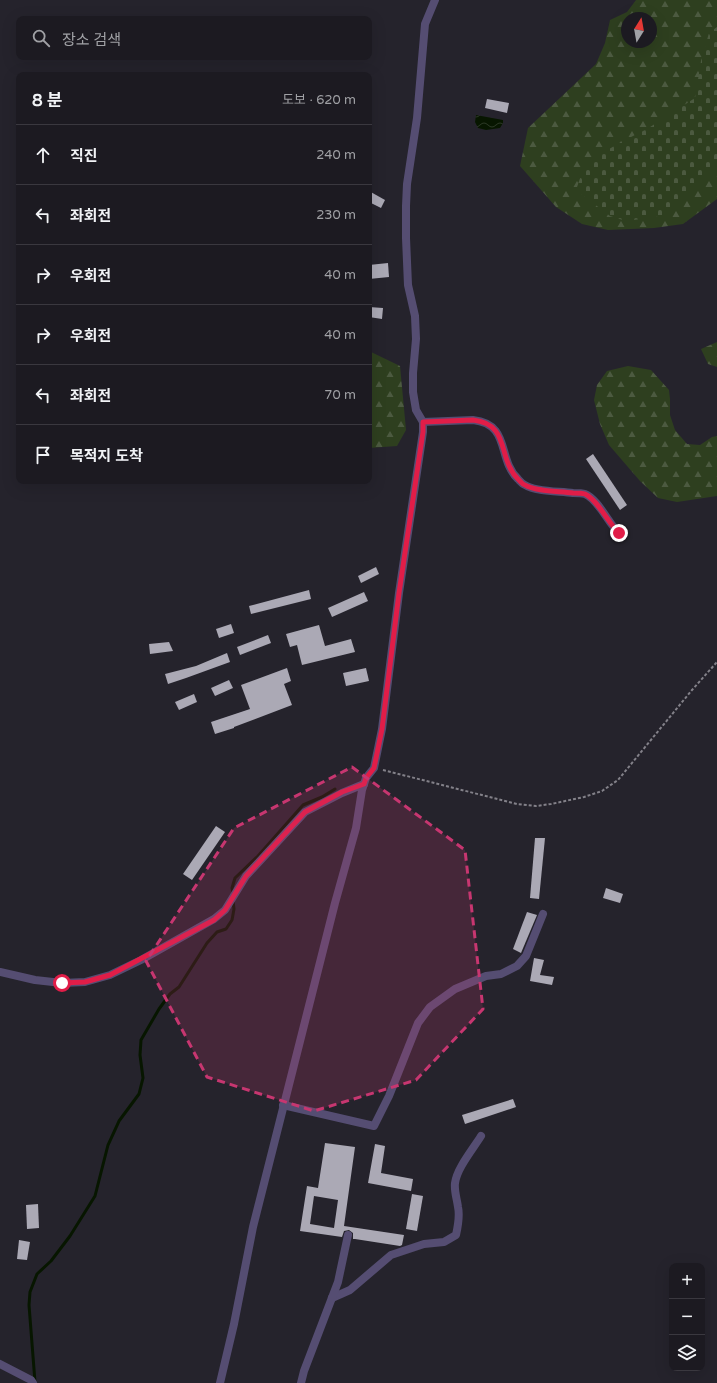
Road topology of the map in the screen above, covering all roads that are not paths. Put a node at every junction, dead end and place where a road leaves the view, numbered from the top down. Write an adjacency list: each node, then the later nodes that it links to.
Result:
1 (435, 0): 2 (street)
2 (423, 422): 3 (street); 4 (street)
3 (619, 533)
4 (364, 784): 6 (street); 7 (street)
5 (542, 914): 7 (street)
6 (0, 972)
7 (283, 1105): 13 (street)
8 (481, 1136): 10 (street)
9 (348, 1235): 10 (street)
10 (332, 1298): 14 (street)
11 (0, 1364): 12 (street)
12 (33, 1383)
13 (220, 1383)
14 (301, 1383)

